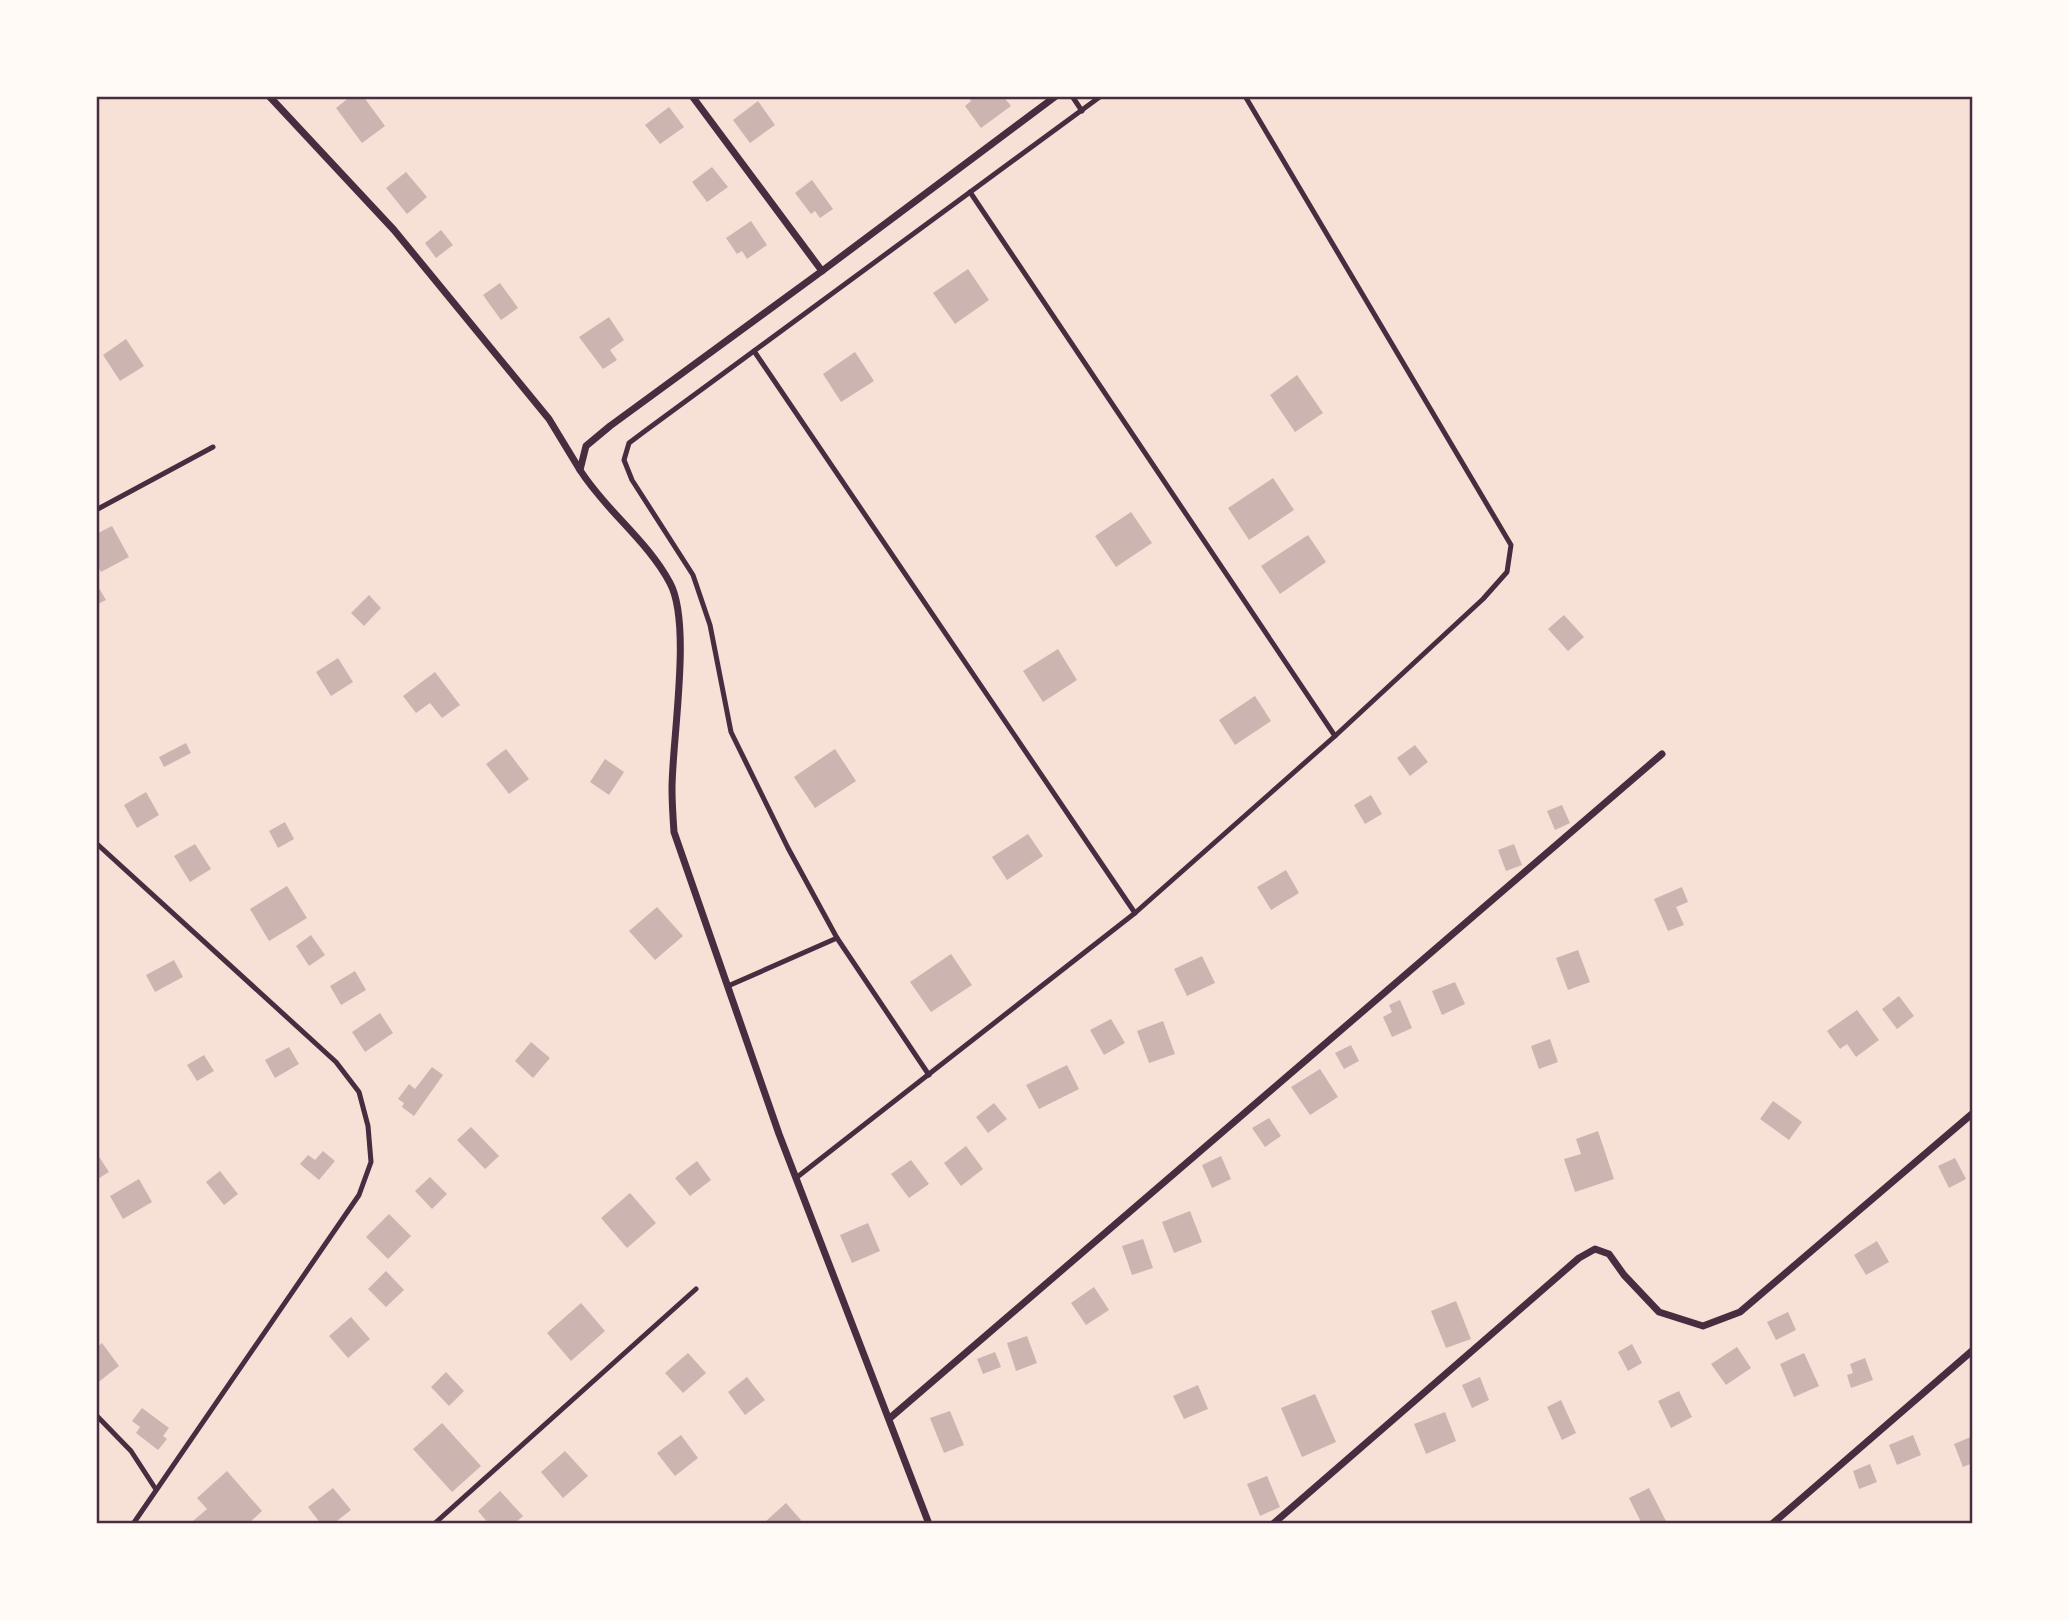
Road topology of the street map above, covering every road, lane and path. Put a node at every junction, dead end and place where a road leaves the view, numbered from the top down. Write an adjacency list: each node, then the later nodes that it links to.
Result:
1 (269, 96): 12 (street)
2 (692, 96): 9 (street)
3 (1056, 96): 9 (street)
4 (1072, 96): 7 (lane)
5 (1101, 96): 7 (lane)
6 (1245, 96): 14 (lane)
7 (1082, 111): 8 (lane)
8 (970, 192): 10 (lane); 14 (lane)
9 (822, 271): 12 (street)
10 (754, 351): 17 (lane); 18 (lane)
11 (213, 447): 13 (lane)
12 (580, 470): 19 (street)
13 (96, 510)
14 (1335, 736): 17 (lane)
15 (1662, 754): 26 (street)
16 (96, 843): 27 (lane)
17 (1135, 913): 20 (lane)
18 (837, 938): 19 (lane); 20 (lane)
19 (728, 986): 22 (street)
20 (929, 1075): 22 (lane)
21 (1973, 1113): 31 (street)
22 (796, 1178): 26 (street)
23 (696, 1289): 29 (lane)
24 (1973, 1350): 32 (street)
25 (96, 1415): 27 (lane)
26 (890, 1418): 30 (street)
27 (155, 1488): 28 (lane)
28 (133, 1524)
29 (434, 1524)
30 (929, 1524)
31 (1273, 1524)
32 (1772, 1524)

